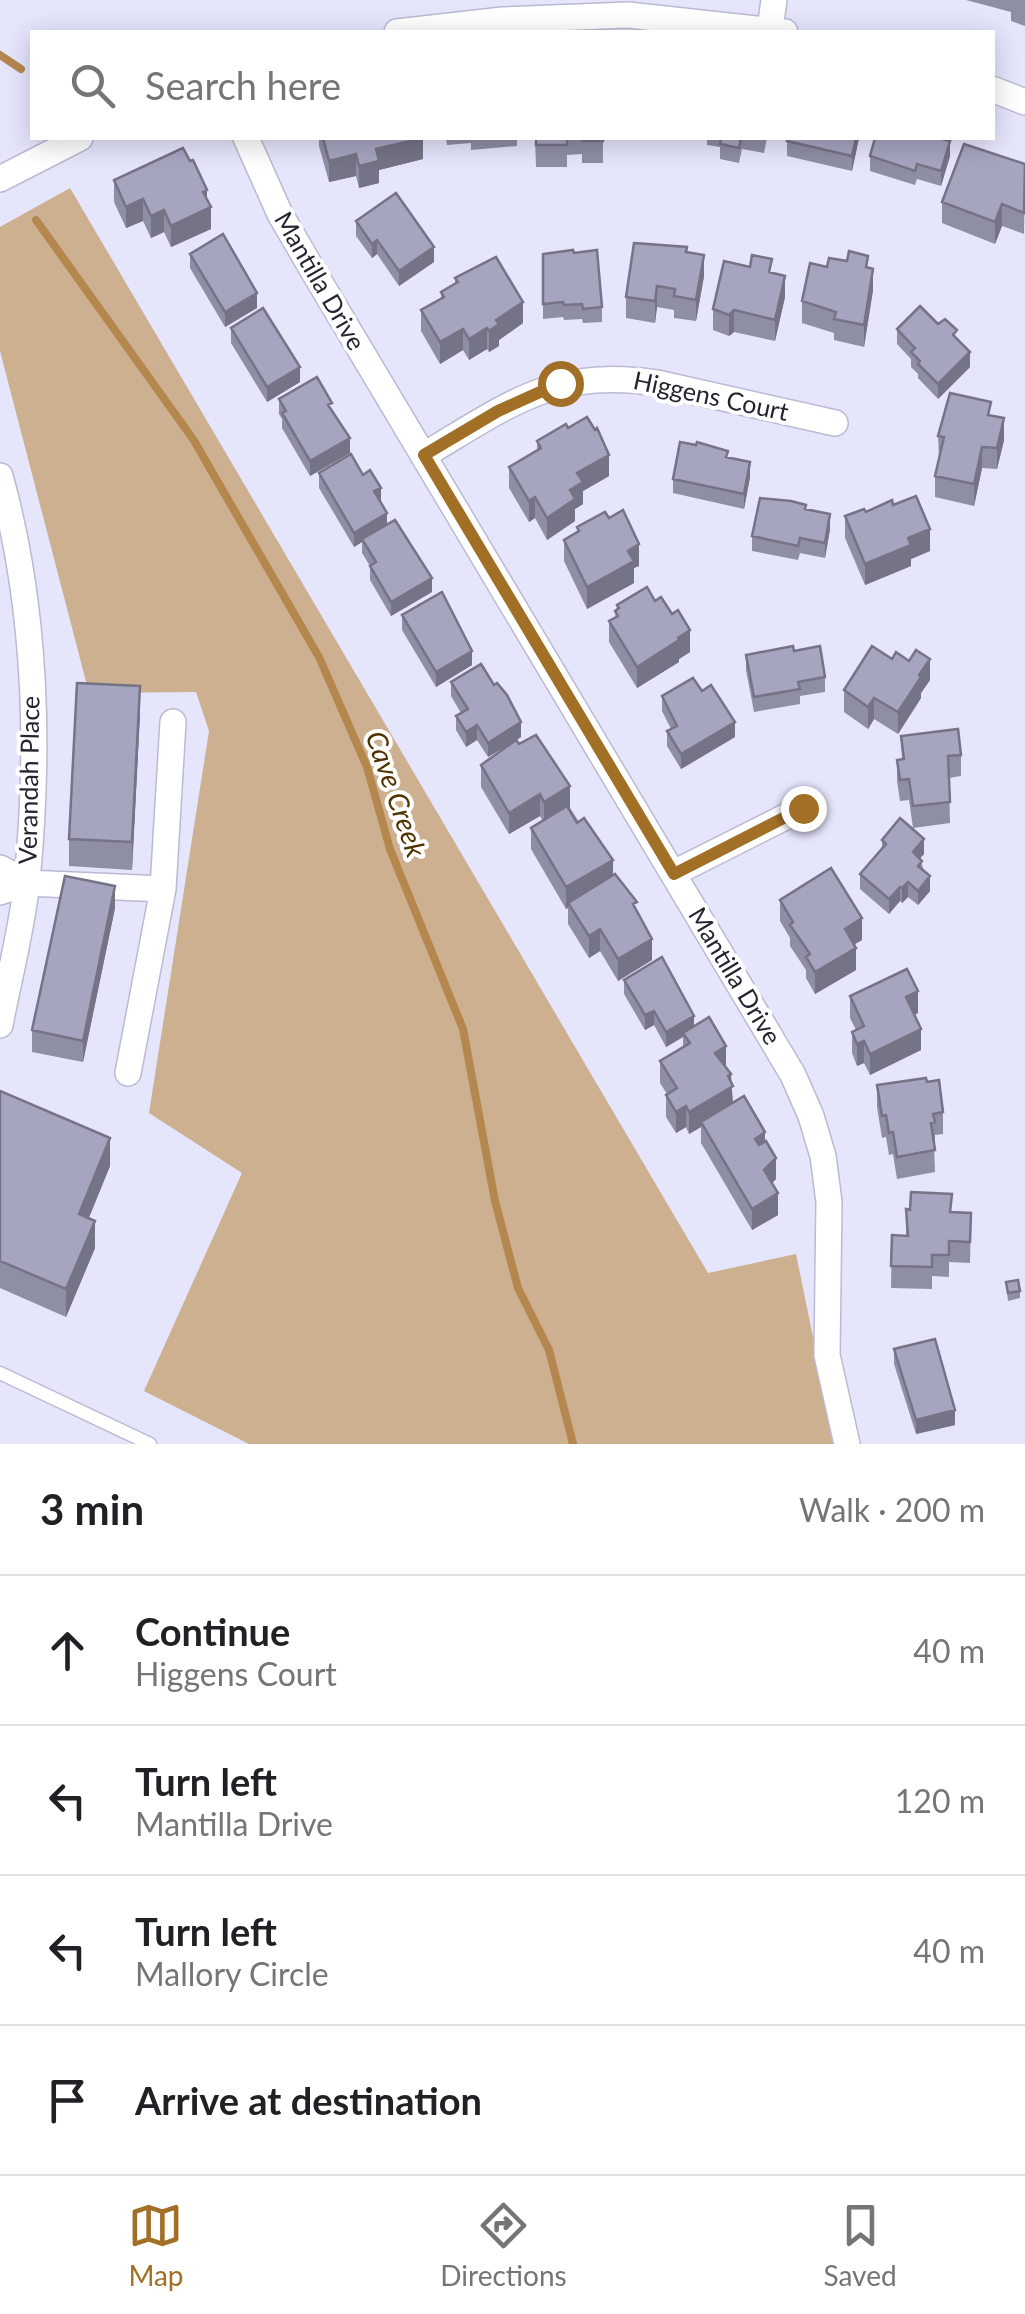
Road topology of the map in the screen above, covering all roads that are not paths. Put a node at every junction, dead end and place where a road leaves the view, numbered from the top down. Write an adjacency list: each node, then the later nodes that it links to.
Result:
1 (774, 0): 4 (street)
2 (415, 30): 3 (street)
3 (768, 30)
4 (778, 30)
5 (995, 90): 6 (street)
6 (1025, 102)
7 (76, 140): 9 (street)
8 (247, 140): 11 (street, Mantilla Drive)
9 (0, 179)
10 (835, 423): 11 (street, Higgens Court)
11 (424, 455): 16 (street, Mantilla Drive)
12 (0, 476): 17 (street, Verandah Place)
13 (173, 722): 18 (street)
14 (803, 808): 16 (street)
15 (0, 868): 17 (street)
16 (674, 874): 24 (street, Mantilla Drive)
17 (27, 883): 18 (street); 19 (street); 20 (street, Verandah Place)
18 (163, 889): 21 (street)
19 (0, 892)
20 (0, 1025)
21 (128, 1073)
22 (0, 1373): 23 (lane)
23 (150, 1444)
24 (847, 1444)

